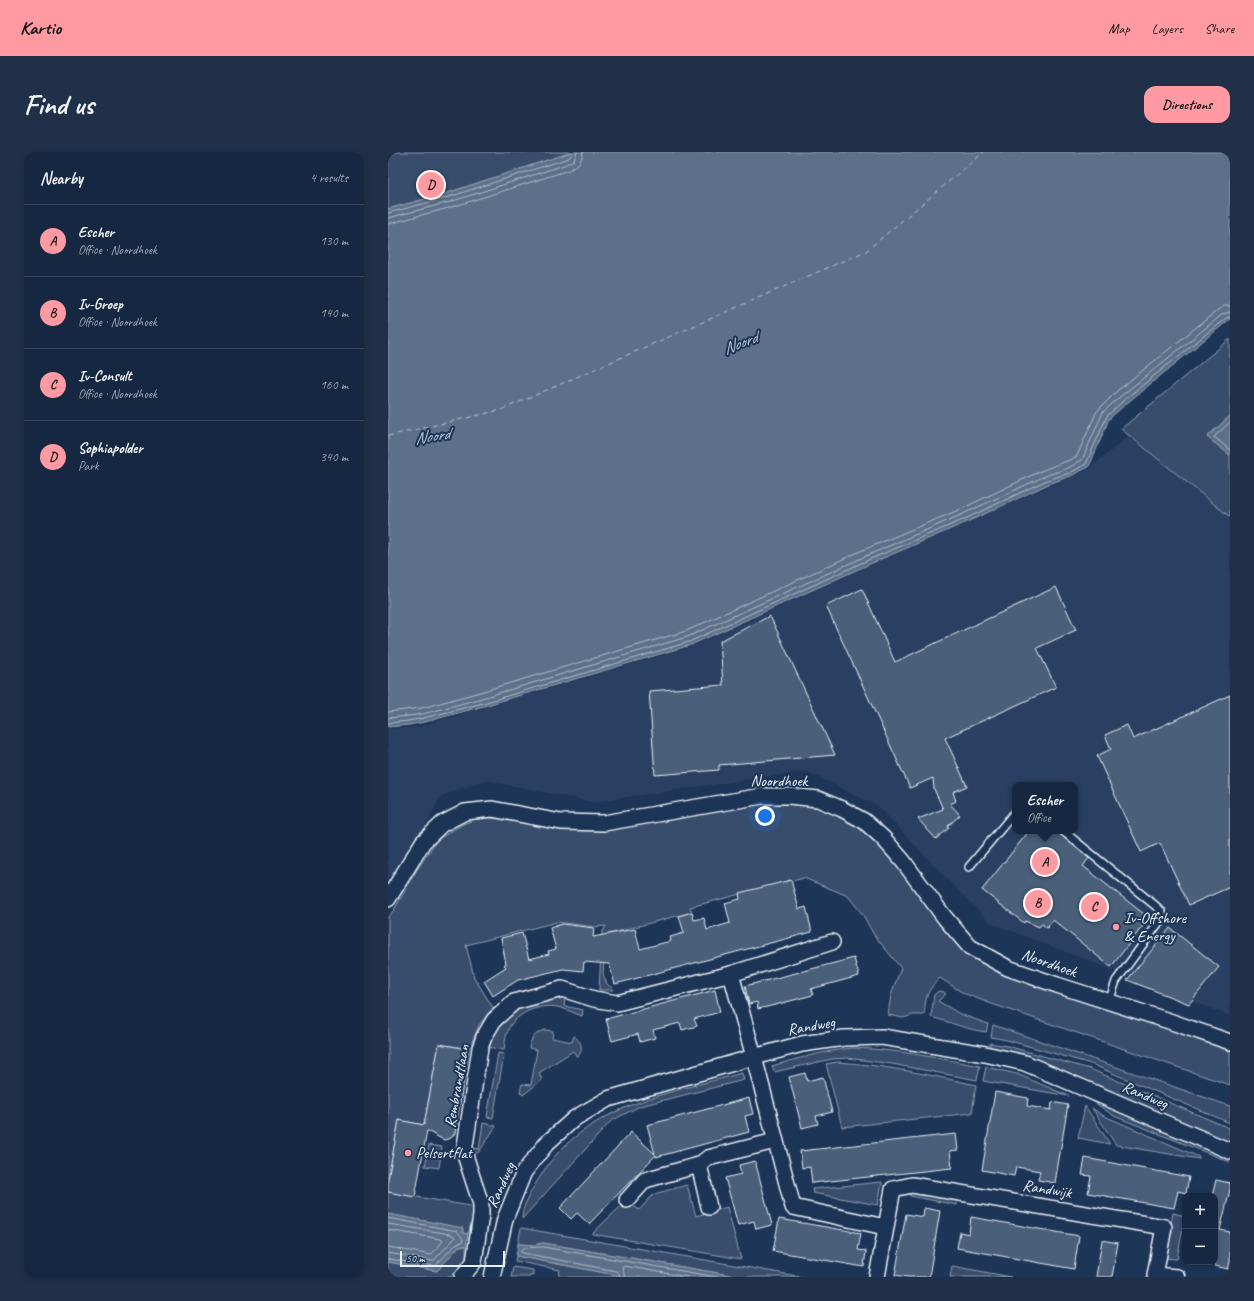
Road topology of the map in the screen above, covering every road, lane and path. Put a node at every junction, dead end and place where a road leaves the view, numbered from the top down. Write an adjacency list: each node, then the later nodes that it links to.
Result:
1 (1012, 816): 3 (lane)
2 (1067, 834): 7 (lane)
3 (969, 867)
4 (388, 899): 7 (street, Noordhoek)
5 (832, 942): 6 (street, Rembrandtlaan)
6 (731, 974): 9 (street); 16 (street, Rembrandtlaan)
7 (1109, 1002): 8 (street, Noordhoek)
8 (1230, 1042)
9 (754, 1057): 10 (street); 11 (street, Randweg); 17 (street, Randweg)
10 (775, 1141): 12 (street); 15 (street)
11 (1230, 1151)
12 (699, 1165): 13 (street); 14 (street)
13 (627, 1200)
14 (709, 1207)
15 (885, 1227): 18 (street, Randwijk); 19 (street, Randwijk)
16 (462, 1277)
17 (492, 1277)
18 (876, 1277)
19 (1177, 1277)

